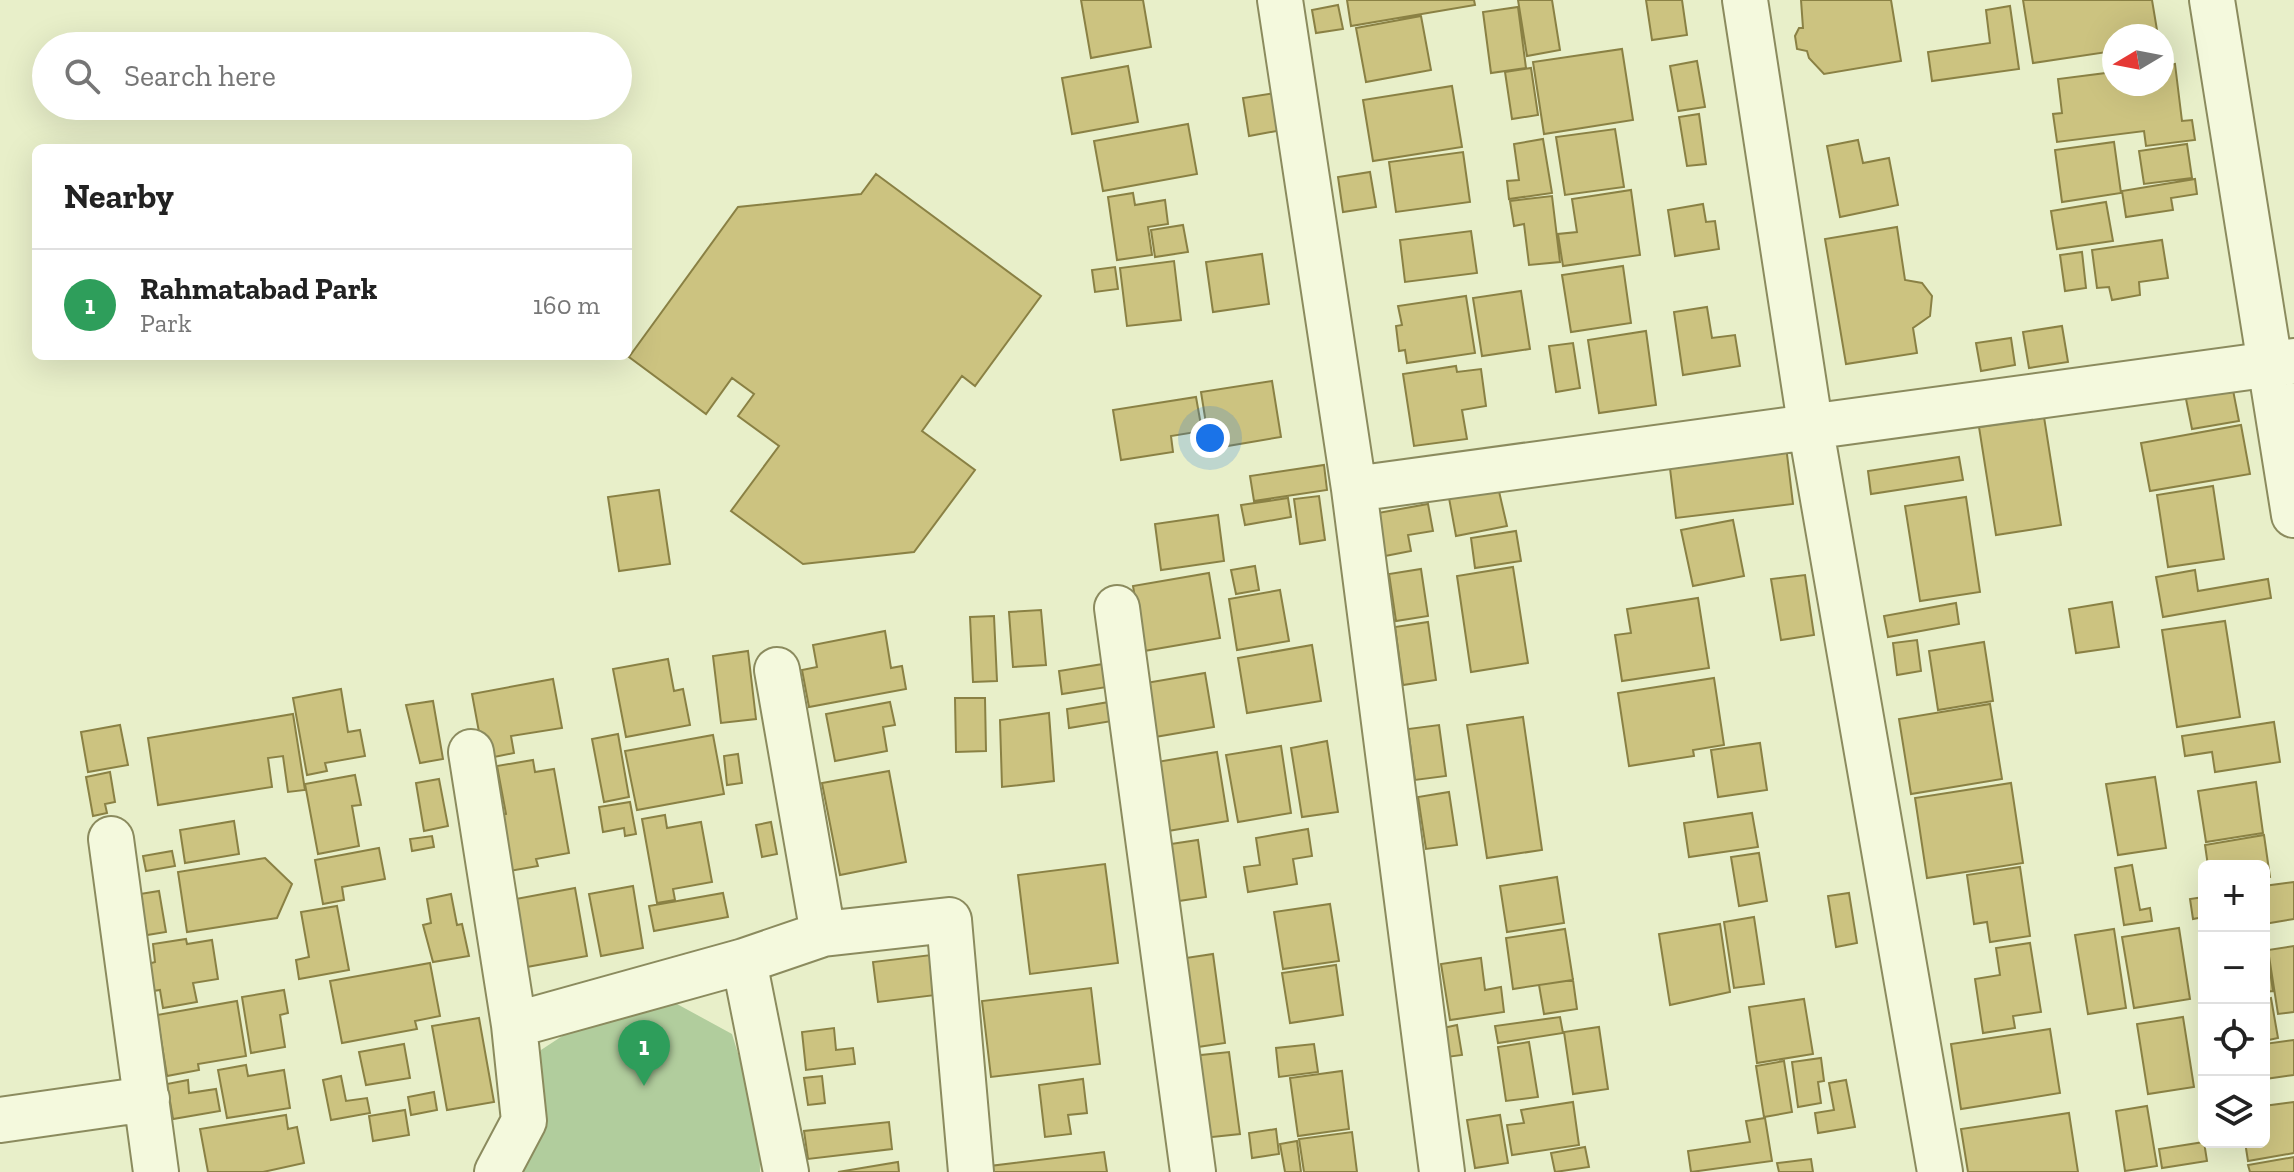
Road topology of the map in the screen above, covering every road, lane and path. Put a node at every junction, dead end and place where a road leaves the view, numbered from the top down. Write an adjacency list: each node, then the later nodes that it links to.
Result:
1 (1280, 0): 6 (street)
2 (1745, 0): 5 (street)
3 (2212, 0): 4 (street)
4 (2281, 363): 5 (street); 7 (street)
5 (1811, 430): 6 (street); 23 (street)
6 (1354, 489): 22 (street)
7 (2294, 515)
8 (1117, 608): 21 (street)
9 (777, 670): 12 (street)
10 (471, 752): 14 (street)
11 (111, 839): 15 (street)
12 (823, 934): 13 (street); 20 (street)
13 (744, 961): 14 (street); 19 (street)
14 (514, 1025): 18 (street)
15 (147, 1099): 16 (street); 17 (street)
16 (0, 1120)
17 (156, 1172)
18 (497, 1172)
19 (786, 1172)
20 (971, 1172)
21 (1193, 1172)
22 (1442, 1172)
23 (1940, 1172)

